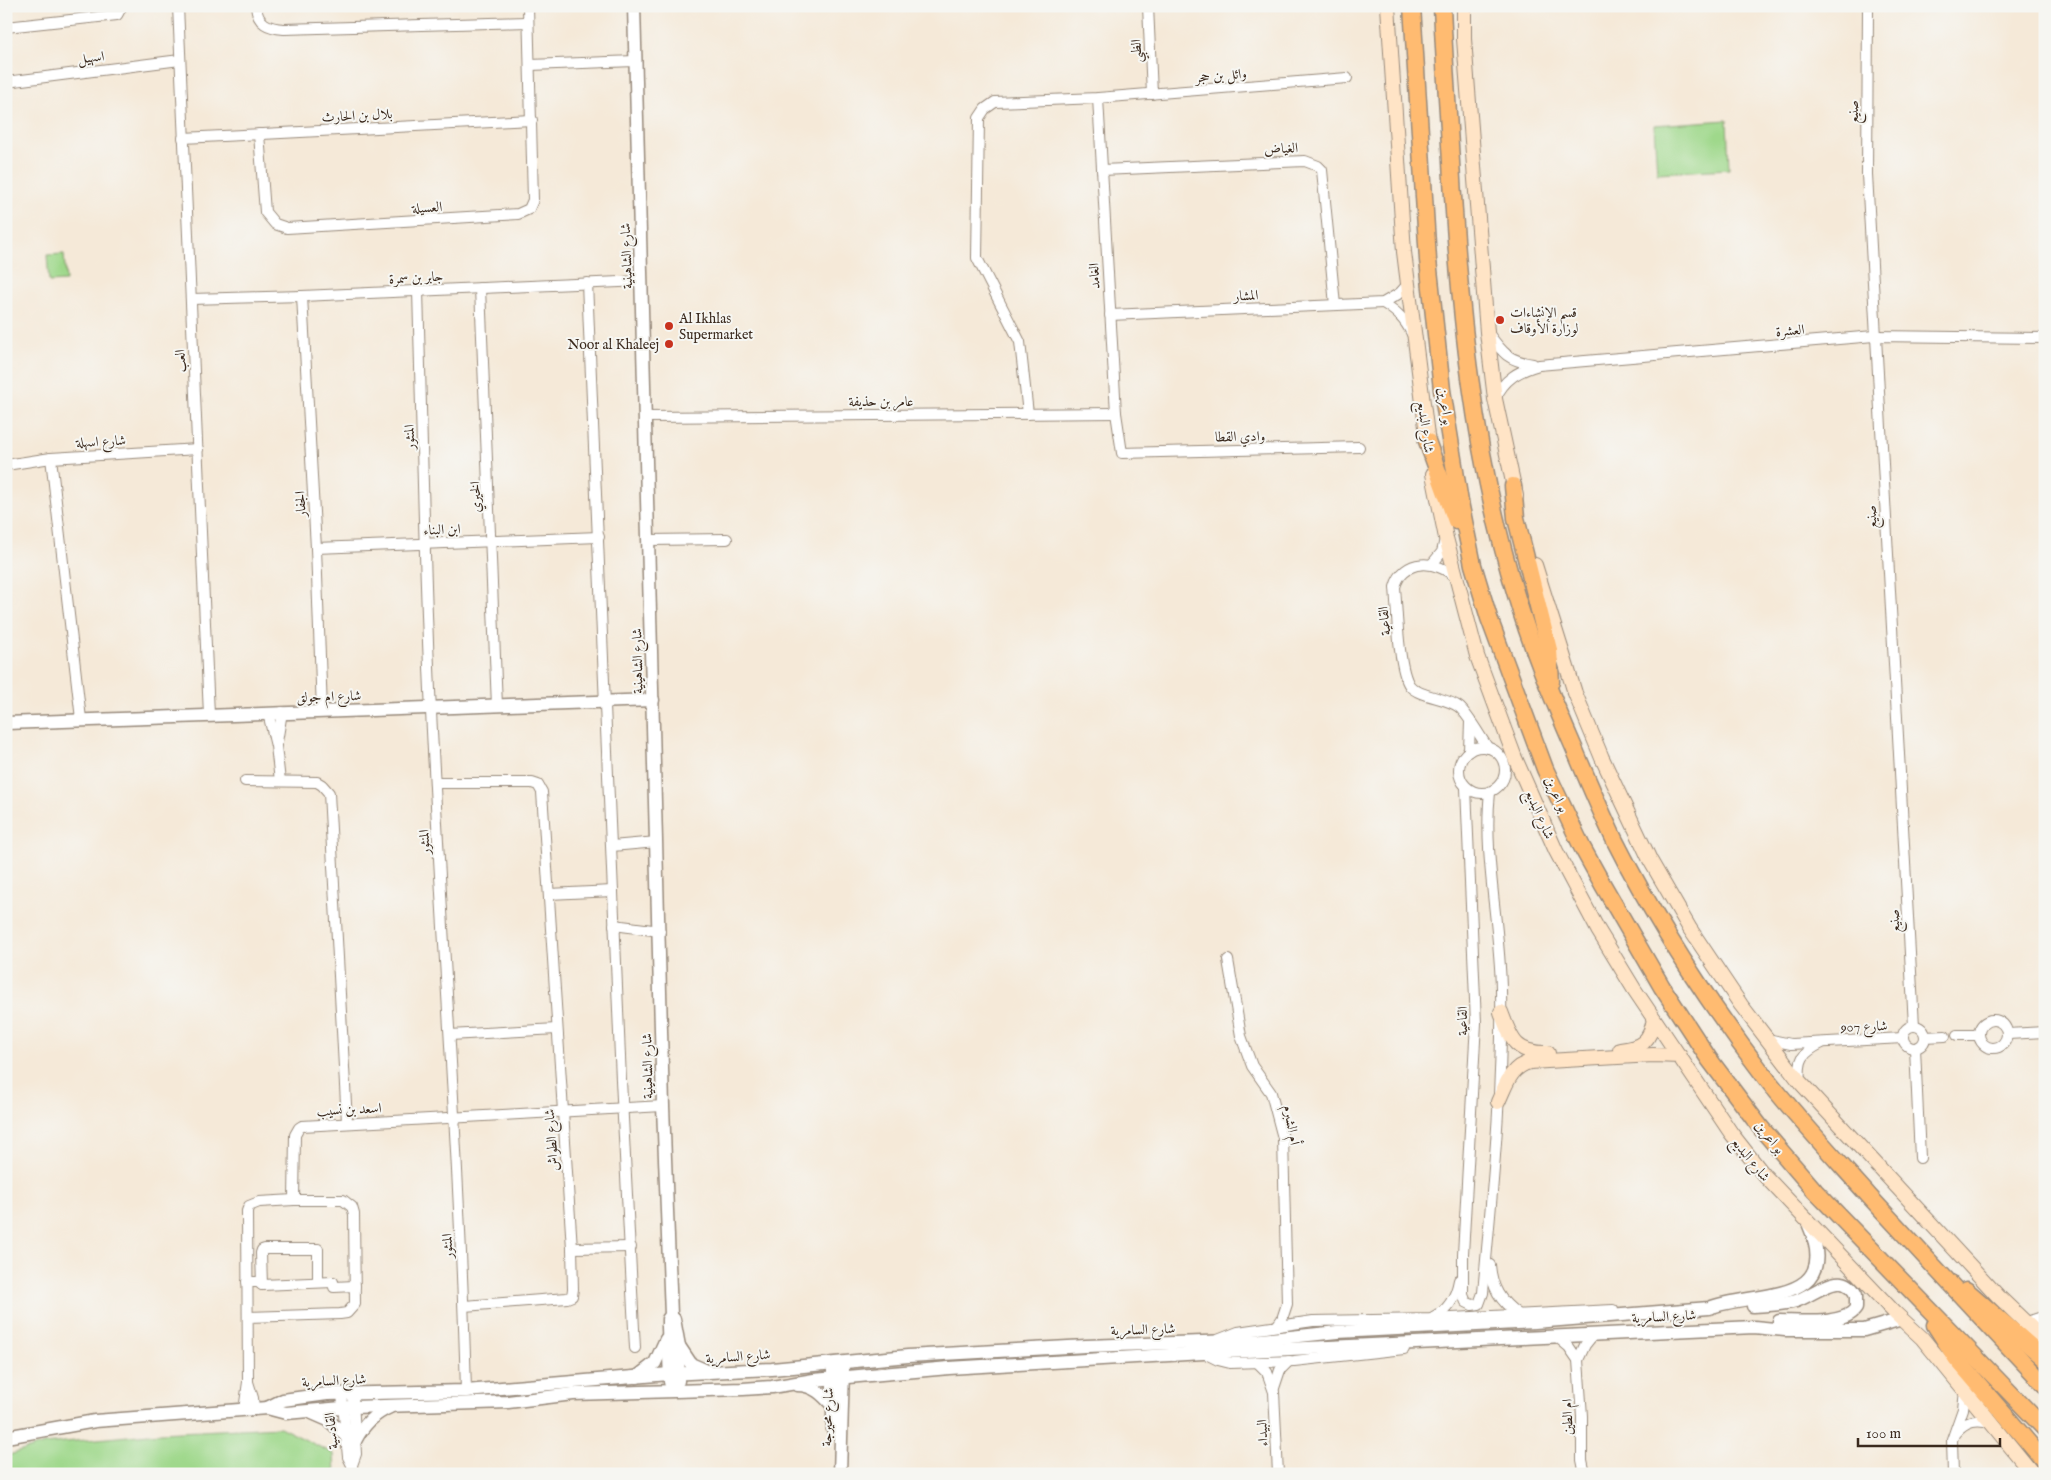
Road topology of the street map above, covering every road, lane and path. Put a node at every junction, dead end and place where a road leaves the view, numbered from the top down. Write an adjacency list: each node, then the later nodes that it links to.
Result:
1 (86, 6): 13 (street)
2 (122, 6): 13 (street)
3 (178, 6): 16 (street, العب)
4 (256, 6): 14 (street)
5 (528, 6): 14 (street, العسيلة)
6 (634, 6): 17 (street, شارع الشاهينية)
7 (1148, 6): 21 (street, الظبي)
8 (1388, 6): 29 (main road, شارع البديع)
9 (1412, 6): 61 (highway, بو اعرين)
10 (1442, 6): 63 (highway, بو اعرين)
11 (1464, 6): 37 (main road)
12 (1868, 6): 38 (street, صنيع)
13 (87, 18): 15 (street)
14 (528, 22): 18 (street, العسيلة)
15 (6, 27)
16 (180, 60): 20 (street, اسهيل); 25 (street, العب)
17 (635, 61): 18 (street); 27 (street, شارع الشاهينية)
18 (530, 65): 23 (street, العسيلة)
19 (1347, 78): 21 (street, وائل بن حجر)
20 (6, 82)
21 (1152, 94): 22 (street, وائل بن حجر)
22 (1098, 98): 26 (street, الغامد); 44 (street, وائل بن حجر)
23 (532, 120): 24 (street, بلال بن الحارث); 24 (street, العسيلة)
24 (259, 134): 25 (street, بلال بن الحارث)
25 (183, 138): 33 (street, العب)
26 (1102, 170): 35 (street, الغياض); 36 (street, الغامد)
27 (642, 280): 28 (street, جابر بن سمرة); 45 (street, شارع الشاهينية)
28 (587, 283): 30 (street, جابر بن سمرة); 53 (street, شارع الشاهينية)
29 (1408, 284): 34 (street); 39 (main road, شارع البديع)
30 (480, 288): 31 (street, جابر بن سمرة); 57 (street, الخيري)
31 (418, 291): 32 (street, جابر بن سمرة); 58 (street, المنثور)
32 (302, 296): 33 (street, جابر بن سمرة); 59 (street, الجفار)
33 (191, 299): 48 (street, العب)
34 (1383, 303): 35 (street, المشار); 39 (street)
35 (1335, 305): 36 (street, المشار)
36 (1110, 315): 43 (street, الغامد)
37 (1487, 332): 41 (street, العشرة); 42 (main road)
38 (1874, 336): 40 (street, العشرة); 41 (street, العشرة); 92 (street, صنيع)
39 (1413, 338): 46 (main road, شارع البديع)
40 (2045, 338)
41 (1538, 365): 42 (street, العشرة)
42 (1495, 399): 52 (main road)
43 (1116, 413): 44 (street, عامر بن حذيفة); 49 (street, الغامد)
44 (1028, 414): 45 (street, عامر بن حذيفة)
45 (646, 417): 56 (street, شارع الشاهينية)
46 (1427, 440): 54 (main road, شارع البديع); 61 (highway)
47 (1359, 447): 49 (street, وادي القطا)
48 (198, 449): 50 (street, شارع اسهلة); 71 (street, العب)
49 (1122, 453)
50 (51, 458): 51 (street, شارع اسهلة); 72 (street)
51 (6, 465)
52 (1514, 486): 63 (highway); 102 (main road)
53 (599, 537): 57 (street, ابن البناء); 65 (street, شارع الشاهينية)
54 (1446, 538): 60 (street); 62 (main road, شارع البديع)
55 (727, 539): 56 (street)
56 (649, 540): 64 (street, شارع الشاهينية)
57 (491, 541): 58 (street, ابن البناء); 66 (street, الخيري)
58 (426, 544): 59 (street, ابن البناء); 67 (street, المنثور)
59 (316, 548): 68 (street, الجفار)
60 (1432, 564): 62 (street); 73 (street, القاعية)
61 (1473, 565): 128 (highway, بو اعرين)
62 (1456, 578): 91 (main road, شارع البديع)
63 (1551, 694): 120 (highway, بو اعرين)
64 (653, 700): 65 (street, شارع ام جولق); 83 (street, شارع الشاهينية)
65 (604, 702): 66 (street, شارع ام جولق); 84 (street, شارع الشاهينية)
66 (497, 706): 67 (street, شارع ام جولق)
67 (431, 708): 68 (street, شارع ام جولق); 80 (street, المنثور)
68 (322, 711): 69 (street, شارع ام جولق)
69 (282, 712): 70 (street, شارع ام جولق); 75 (street)
70 (268, 713): 71 (street, شارع ام جولق); 75 (street)
71 (209, 715): 72 (street, شارع ام جولق)
72 (81, 719): 74 (street, شارع ام جولق)
73 (1470, 722): 76 (street, القاعية); 77 (street)
74 (6, 723)
75 (276, 746): 79 (street)
76 (1488, 748): 77 (street); 82 (street)
77 (1469, 751): 81 (street)
78 (245, 781): 79 (street)
79 (280, 781): 112 (street)
80 (435, 783): 86 (street, شارع الطواش); 96 (street, المنثور)
81 (1466, 788): 82 (street); 119 (street, القاعية)
82 (1490, 792): 90 (street, القاعية)
83 (657, 842): 84 (street); 88 (street, شارع الشاهينية)
84 (612, 846): 85 (street, شارع الشاهينية)
85 (613, 892): 86 (street); 87 (street, شارع الشاهينية)
86 (549, 894): 93 (street, شارع الطواش)
87 (614, 925): 88 (street); 109 (street, شارع الشاهينية)
88 (660, 932): 108 (street, شارع الشاهينية)
89 (1228, 960): 125 (street, أم الشبرم)
90 (1501, 1012): 91 (main road); 107 (street, القاعية)
91 (1654, 1019): 105 (main road, شارع البديع)
92 (1914, 1026): 100 (street); 101 (street)
93 (557, 1030): 96 (street); 110 (street, شارع الطواش)
94 (2045, 1032): 95 (street)
95 (2008, 1034): 98 (street); 98 (street)
96 (450, 1035): 111 (street, المنثور)
97 (1957, 1035): 98 (street)
98 (1978, 1035)
99 (1945, 1036): 100 (street)
100 (1925, 1037): 104 (street)
101 (1903, 1038): 103 (street, شارع 907); 104 (street)
102 (1767, 1039): 103 (street, شارع 907); 106 (main road)
103 (1826, 1041): 106 (street, شارع 907)
104 (1915, 1048): 113 (street)
105 (1680, 1056): 107 (main road); 115 (main road, شارع البديع)
106 (1800, 1082): 137 (main road)
107 (1498, 1102): 116 (street, القاعية)
108 (664, 1106): 109 (street, اسعد بن نسيب); 131 (street, شارع الشاهينية)
109 (622, 1109): 110 (street, اسعد بن نسيب); 117 (street, شارع الشاهينية)
110 (563, 1112): 111 (street, اسعد بن نسيب); 118 (street, شارع الطواش)
111 (454, 1117): 112 (street, اسعد بن نسيب); 126 (street, المنثور)
112 (347, 1122): 114 (street, اسعد بن نسيب)
113 (1920, 1158)
114 (294, 1200): 121 (street); 124 (street)
115 (1807, 1220): 127 (street, شارع السامرية); 135 (main road, شارع البديع)
116 (1488, 1240): 119 (street, القاعية); 130 (street, القاعية)
117 (631, 1247): 118 (street); 148 (street, شارع الشاهينية)
118 (572, 1248): 126 (street, شارع الطواش)
119 (1463, 1254): 134 (street, القاعية)
120 (1941, 1275): 150 (highway); 161 (highway, بو اعرين)
121 (248, 1282): 123 (street); 133 (street)
122 (318, 1282): 123 (street); 123 (street); 124 (street)
123 (262, 1285)
124 (355, 1286): 133 (street)
125 (1287, 1304): 136 (street); 138 (street, أم الشبرم)
126 (464, 1306): 163 (street, المنثور)
127 (1709, 1308): 129 (street, شارع السامرية); 139 (street)
128 (1926, 1308): 174 (highway, بو اعرين); 178 (highway)
129 (1669, 1311): 130 (street, شارع السامرية); 144 (street, شارع السامرية)
130 (1518, 1314): 134 (street, شارع السامرية)
131 (671, 1315): 140 (street, شارع الشاهينية); 146 (street, شارع الشاهينية)
132 (2045, 1316): 137 (street)
133 (248, 1317): 171 (street)
134 (1432, 1319): 136 (street, شارع السامرية)
135 (1902, 1319): 139 (street, شارع السامرية); 165 (main road, شارع البديع)
136 (1302, 1322): 138 (street, شارع السامرية)
137 (2024, 1323): 143 (main road)
138 (1277, 1326): 144 (street, شارع السامرية)
139 (1754, 1327): 141 (street, شارع السامرية)
140 (668, 1334): 157 (street, شارع الشاهينية); 159 (street)
141 (1593, 1335): 142 (street, شارع السامرية); 152 (street)
142 (1557, 1337): 145 (street, شارع السامرية); 152 (street)
143 (2045, 1340)
144 (1214, 1341): 147 (street, شارع السامرية)
145 (1426, 1343): 149 (street, شارع السامرية); 153 (street, شارع السامرية)
146 (678, 1346): 156 (street); 157 (street, شارع الشاهينية)
147 (1086, 1346): 151 (street); 154 (street, شارع السامرية)
148 (635, 1348)
149 (1203, 1353): 151 (street, شارع السامرية); 155 (street, شارع السامرية)
150 (2045, 1359)
151 (1087, 1360): 158 (street, شارع السامرية)
152 (1578, 1360): 183 (street, ام الطين)
153 (1288, 1361): 155 (street, شارع السامرية); 166 (street, البيداء)
154 (838, 1362): 156 (street, شارع السامرية); 160 (street, شارع محيرجة)
155 (1257, 1362): 166 (street, البيداء)
156 (712, 1373): 157 (street, شارع السامرية)
157 (674, 1374): 159 (street, شارع السامرية); 164 (street, شارع الشاهينية)
158 (871, 1374): 160 (street, شارع السامرية); 168 (street)
159 (636, 1377): 163 (street, شارع السامرية)
160 (838, 1378): 162 (street, شارع السامرية); 168 (street, شارع محيرجة)
161 (2045, 1385)
162 (772, 1387): 164 (street, شارع السامرية); 168 (street)
163 (466, 1391): 167 (street, شارع السامرية)
164 (673, 1391): 169 (street, شارع السامرية)
165 (1965, 1391): 173 (main road, شارع البديع); 175 (street)
166 (1274, 1392): 182 (street, البيداء)
167 (347, 1393): 170 (street, القادسية); 171 (street, شارع السامرية)
168 (838, 1402): 180 (street, شارع محيرجة); 181 (street, شارع محيرجة)
169 (395, 1406): 170 (street, شارع السامرية); 177 (street)
170 (348, 1408): 172 (street, شارع السامرية); 177 (street, القادسية)
171 (255, 1409): 172 (street, شارع السامرية); 176 (street, شارع السامرية)
172 (307, 1412): 177 (street)
173 (1992, 1423): 175 (street); 185 (main road, شارع البديع)
174 (2045, 1430)
175 (1954, 1434): 184 (street)
176 (6, 1437)
177 (350, 1439): 179 (street, القادسية)
178 (2045, 1462)
179 (352, 1469)
180 (833, 1474)
181 (840, 1474)
182 (1278, 1474)
183 (1585, 1474)
184 (1952, 1474)
185 (2033, 1474)

